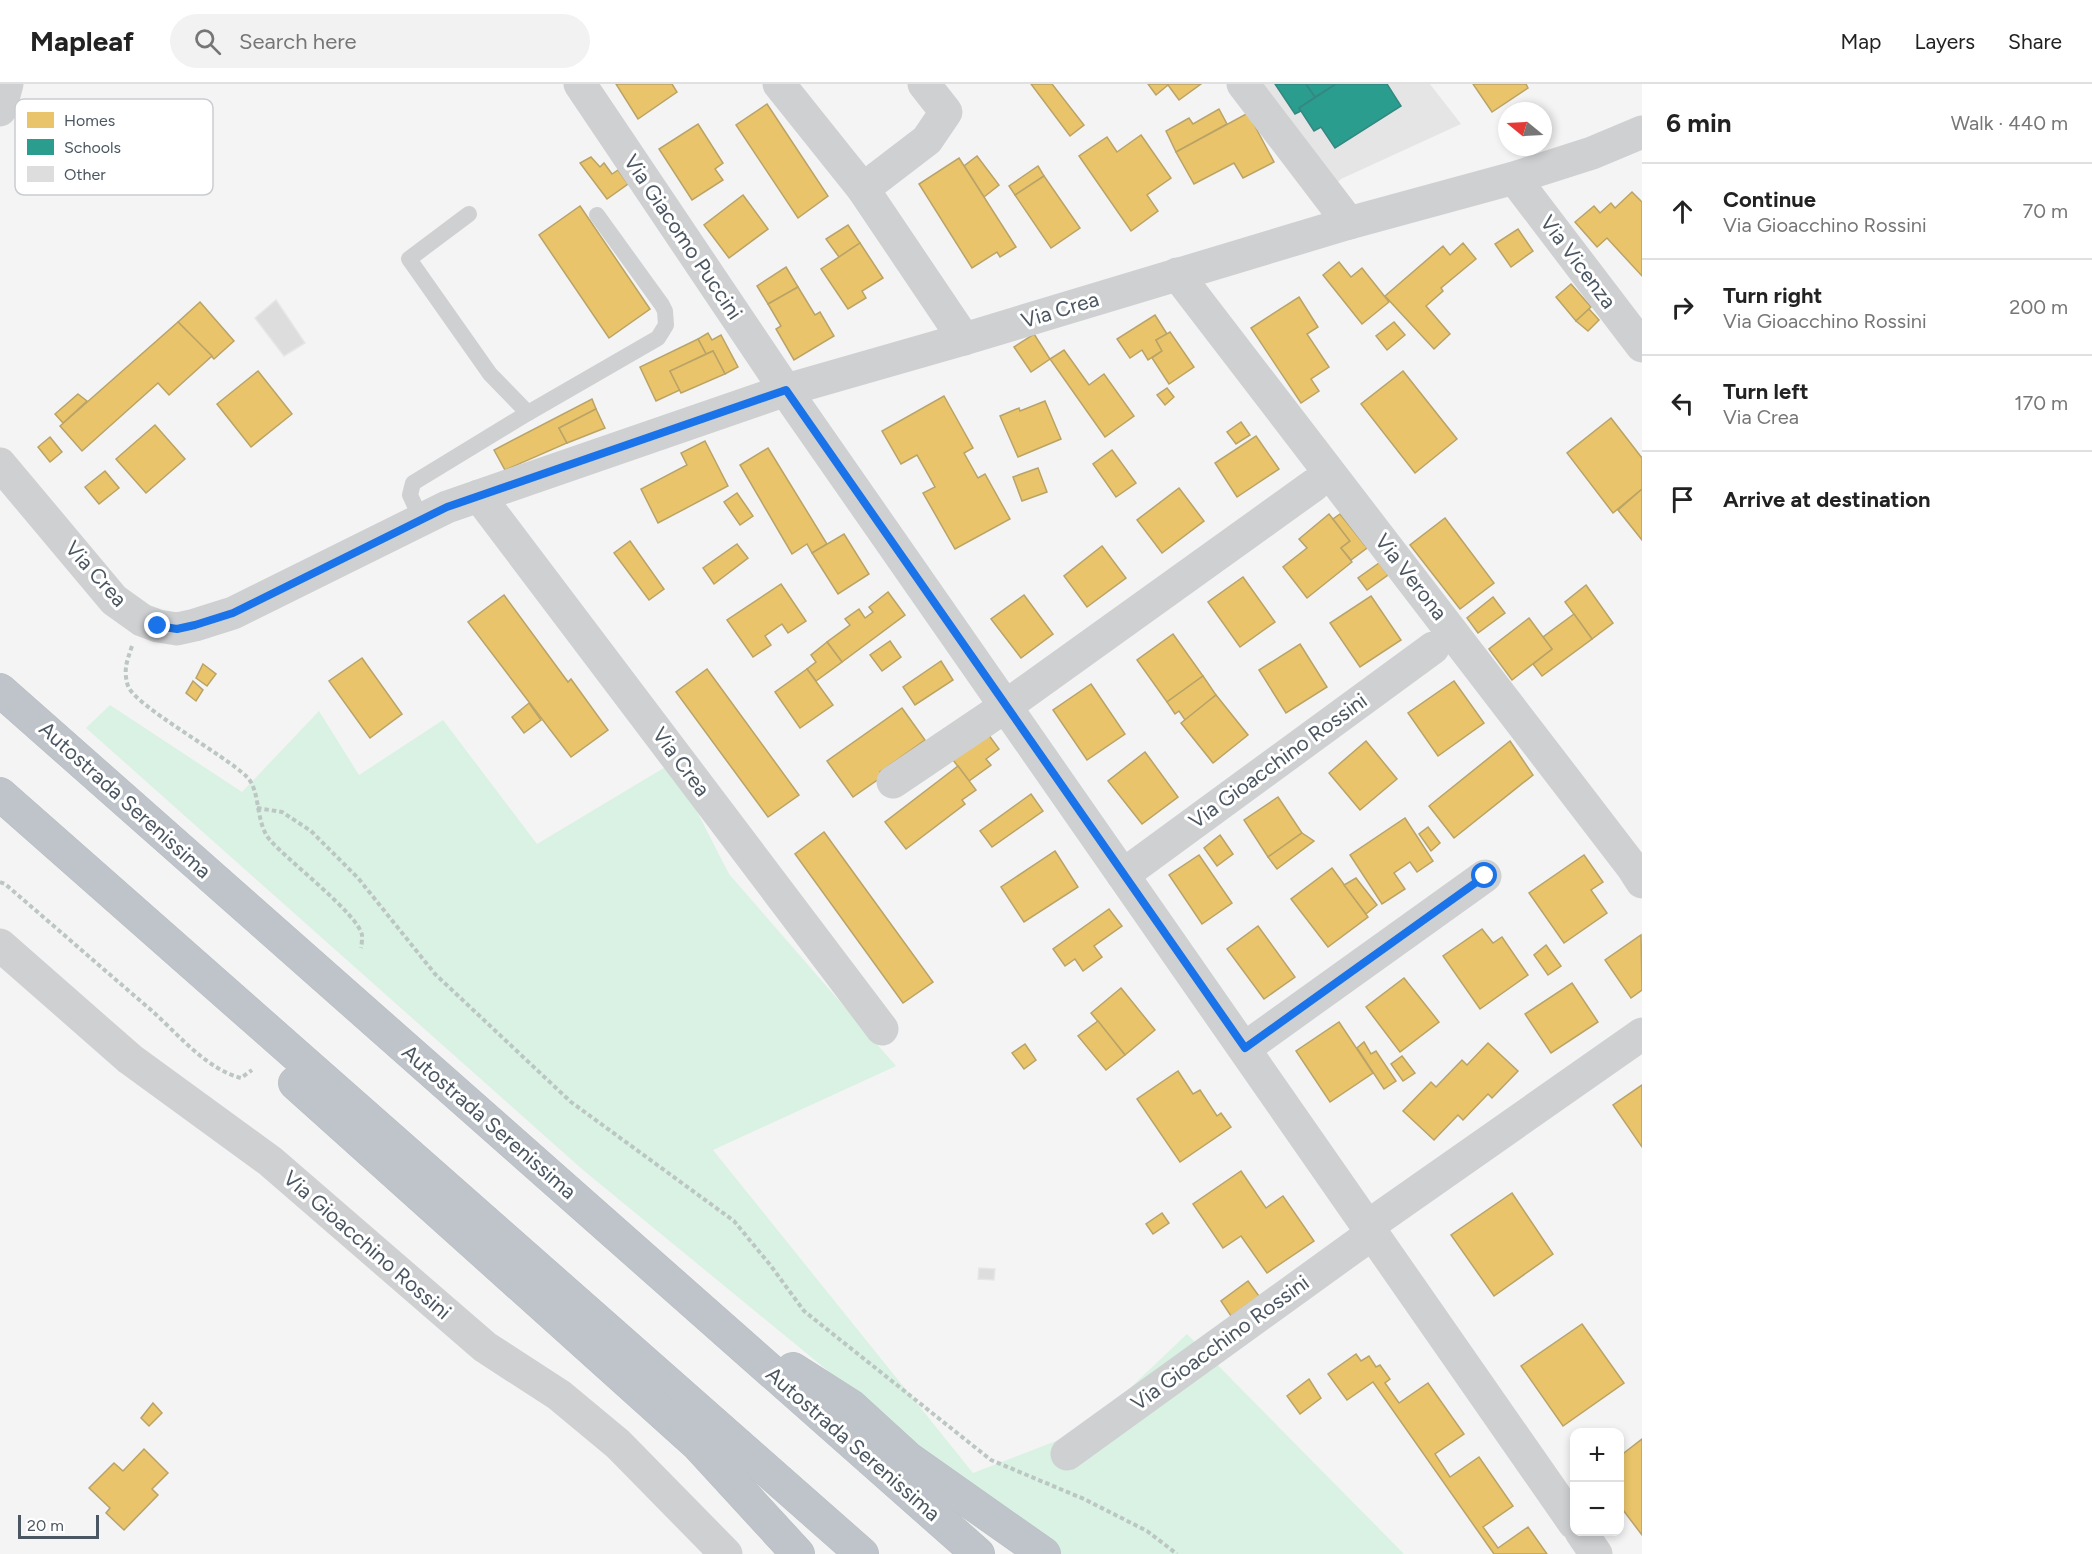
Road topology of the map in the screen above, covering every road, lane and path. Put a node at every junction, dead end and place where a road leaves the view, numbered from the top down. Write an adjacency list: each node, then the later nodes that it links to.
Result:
1 (7, 84): 6 (street)
2 (580, 84): 16 (street, Via Giacomo Puccini)
3 (779, 84): 9 (street)
4 (924, 84): 9 (street)
5 (1243, 84): 12 (street)
6 (0, 110)
7 (1642, 132): 8 (street, Via Crea)
8 (1514, 178): 12 (street, Via Crea); 15 (street, Via Vicenza)
9 (863, 189): 14 (street)
10 (469, 214): 17 (lane)
11 (597, 215): 17 (lane)
12 (1349, 223): 13 (street, Via Crea)
13 (1177, 274): 14 (street, Via Crea); 33 (street, Via Verona)
14 (964, 339): 16 (street, Via Crea)
15 (1642, 346)
16 (786, 390): 20 (street, Via Crea); 25 (street)
17 (528, 413): 21 (lane)
18 (0, 464): 22 (street, Via Crea)
19 (1314, 485): 25 (street)
20 (479, 496): 21 (street, Via Crea); 36 (street, Via Crea)
21 (421, 519): 22 (street, Via Crea)
22 (142, 620): 28 (path)
23 (1433, 648): 30 (street, Via Gioacchino Rossini)
24 (0, 690): 41 (highway, Autostrada Serenissima)
25 (1006, 706): 26 (street); 30 (street)
26 (893, 782)
27 (0, 794): 47 (highway)
28 (257, 808): 35 (path); 50 (path)
29 (0, 825): 46 (highway)
30 (1123, 875): 38 (street)
31 (1485, 876): 38 (street)
32 (0, 882): 39 (path)
33 (1642, 882)
34 (0, 945): 45 (street, Via Gioacchino Rossini)
35 (362, 948)
36 (882, 1029)
37 (1642, 1034): 40 (street, Via Gioacchino Rossini)
38 (1245, 1048): 40 (street)
39 (252, 1070)
40 (1370, 1229): 42 (street, Via Gioacchino Rossini); 43 (street)
41 (702, 1310): 48 (highway, Autostrada Serenissima); 49 (highway)
42 (1067, 1454)
43 (1570, 1516)
44 (1584, 1536): 51 (street)
45 (726, 1554)
46 (798, 1554)
47 (862, 1554)
48 (978, 1554)
49 (1044, 1554)
50 (1177, 1554)
51 (1596, 1554)

